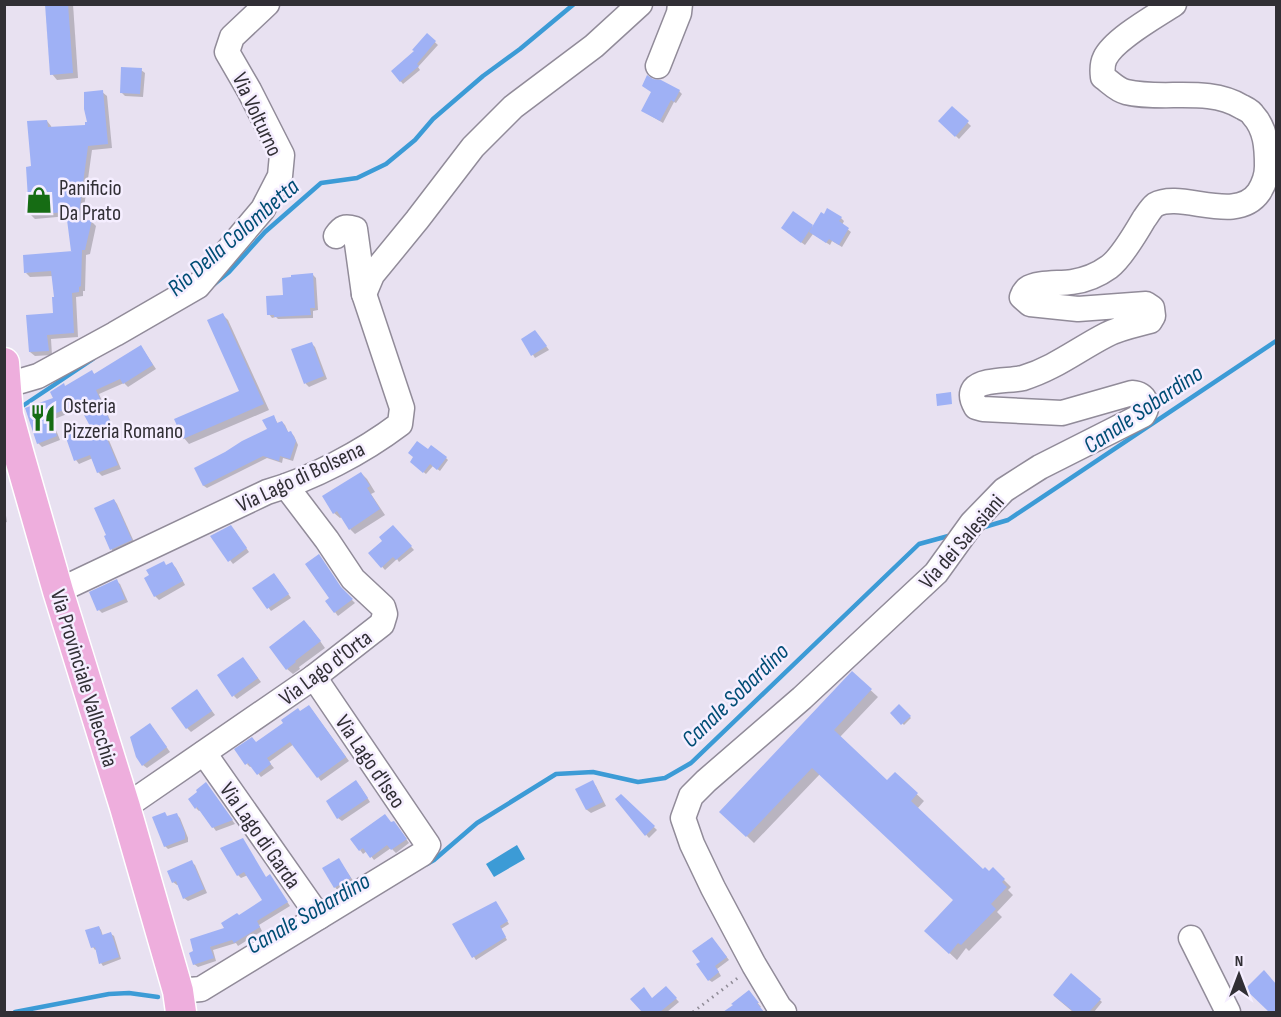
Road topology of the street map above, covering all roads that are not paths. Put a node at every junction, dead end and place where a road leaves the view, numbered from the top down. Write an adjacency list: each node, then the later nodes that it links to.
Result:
1 (267, 4): 8 (street, Via Volturno)
2 (640, 4): 7 (street)
3 (680, 4): 5 (street)
4 (1174, 4): 17 (street, Via dei Salesiani)
5 (658, 66)
6 (336, 236): 7 (street, Via Lago di Bolsena)
7 (364, 294): 9 (street, Via Lago di Bolsena)
8 (5, 376): 10 (main road, Via Provinciale Vallecchia)
9 (286, 486): 10 (street, Via Lago di Bolsena); 11 (street, Via Lago d'Orta)
10 (58, 591): 13 (main road, Via Provinciale Vallecchia)
11 (314, 677): 12 (street, Via Lago d'Orta); 14 (street, Via Lago d'Iseo)
12 (204, 753): 13 (street, Via Lago d'Orta); 14 (street, Via Lago di Garda)
13 (125, 807): 16 (main road, Via Provinciale Vallecchia)
14 (319, 917): 16 (street)
15 (1191, 938): 18 (street)
16 (176, 1005)
17 (784, 1012)
18 (1228, 1012)

